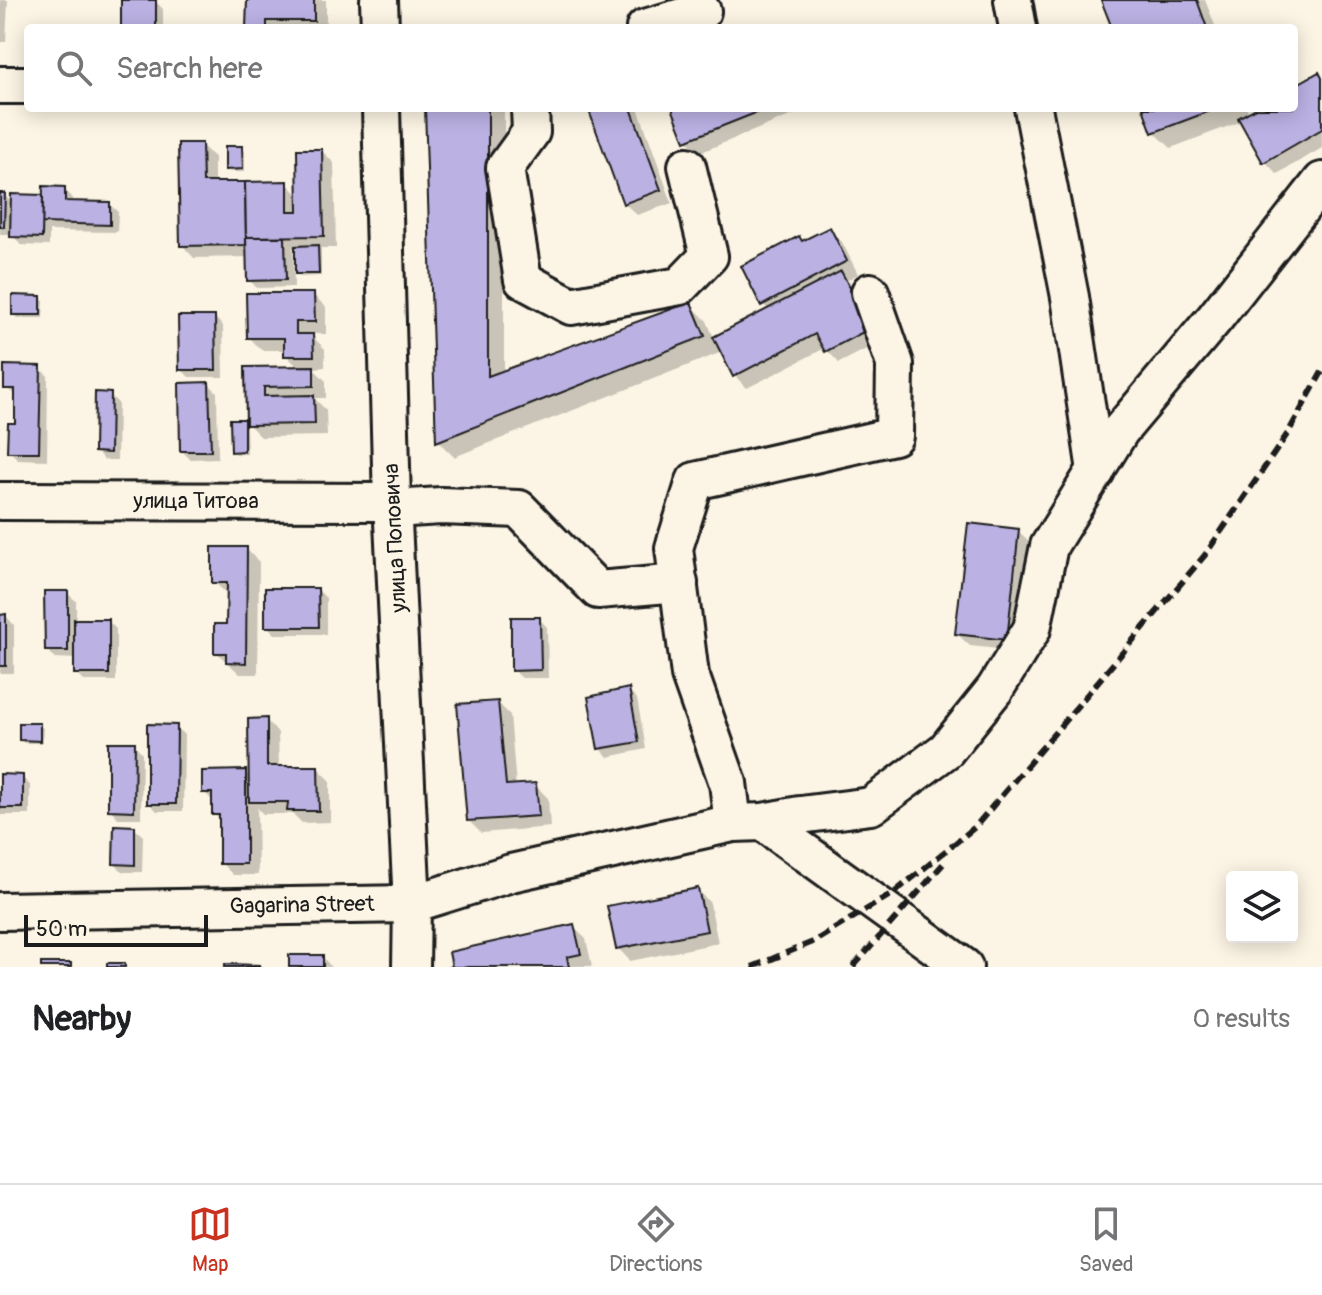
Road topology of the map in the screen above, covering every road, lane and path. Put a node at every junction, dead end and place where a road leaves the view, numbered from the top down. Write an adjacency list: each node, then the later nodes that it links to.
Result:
1 (379, 0): 4 (street)
2 (1013, 0): 6 (street)
3 (702, 11): 5 (street)
4 (380, 24)
5 (658, 24)
6 (1017, 24)
7 (0, 85): 8 (street)
8 (24, 85)
9 (381, 112): 17 (street, улица Поповича)
10 (530, 112): 12 (street)
11 (1034, 112): 15 (street)
12 (687, 166)
13 (1322, 181): 15 (street, Gagarina Street)
14 (870, 292): 18 (street)
15 (1096, 471): 19 (street, Gagarina Street)
16 (0, 501): 17 (street, улица Титова)
17 (393, 505): 18 (street, улица Титова); 20 (street, улица Поповича)
18 (679, 583): 19 (street)
19 (748, 822): 20 (street, Gagarina Street); 23 (street)
20 (412, 904): 21 (street, Gagarina Street); 22 (street, улица Поповича)
21 (0, 911)
22 (411, 967)
23 (964, 967)

